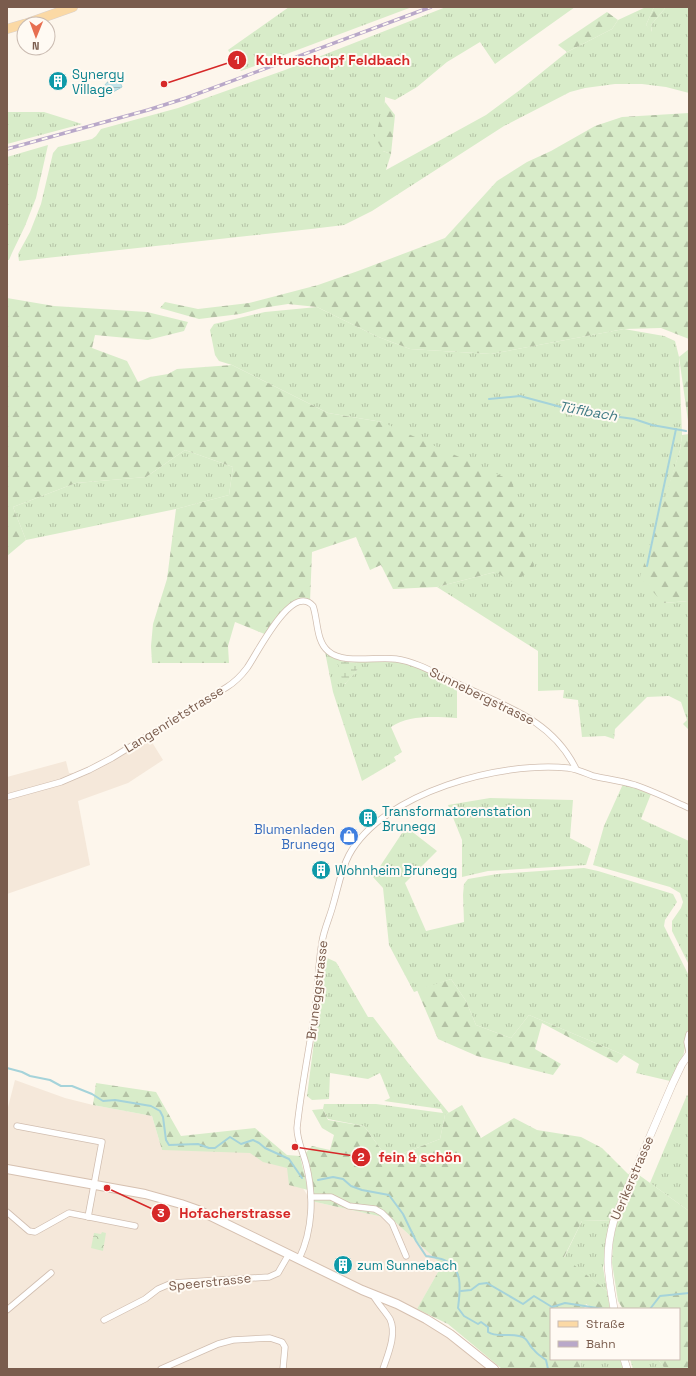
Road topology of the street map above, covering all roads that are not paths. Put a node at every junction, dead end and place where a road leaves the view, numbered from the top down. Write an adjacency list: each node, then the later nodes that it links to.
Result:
1 (73, 7): 2 (main road)
2 (47, 16)
3 (310, 602): 4 (street, Sunnebergstrasse); 5 (street, Langenrietstrasse)
4 (576, 769): 6 (street); 12 (street, Bruneggstrasse)
5 (7, 797)
6 (689, 808)
7 (689, 1034): 8 (street)
8 (689, 1053): 21 (street, Uerikerstrasse)
9 (17, 1126): 11 (street)
10 (7, 1169): 11 (main road)
11 (94, 1185): 14 (street); 16 (main road)
12 (312, 1197): 17 (street); 18 (street, Bruneggstrasse)
13 (7, 1212): 14 (street)
14 (88, 1217): 15 (street)
15 (135, 1226)
16 (290, 1254): 18 (main road); 23 (street, Speerstrasse)
17 (406, 1256)
18 (299, 1259): 20 (main road)
19 (51, 1273): 22 (street)
20 (373, 1295): 26 (street); 27 (main road)
21 (614, 1308)
22 (7, 1310)
23 (104, 1320)
24 (161, 1369): 25 (street)
25 (283, 1369)
26 (383, 1369)
27 (494, 1369)

